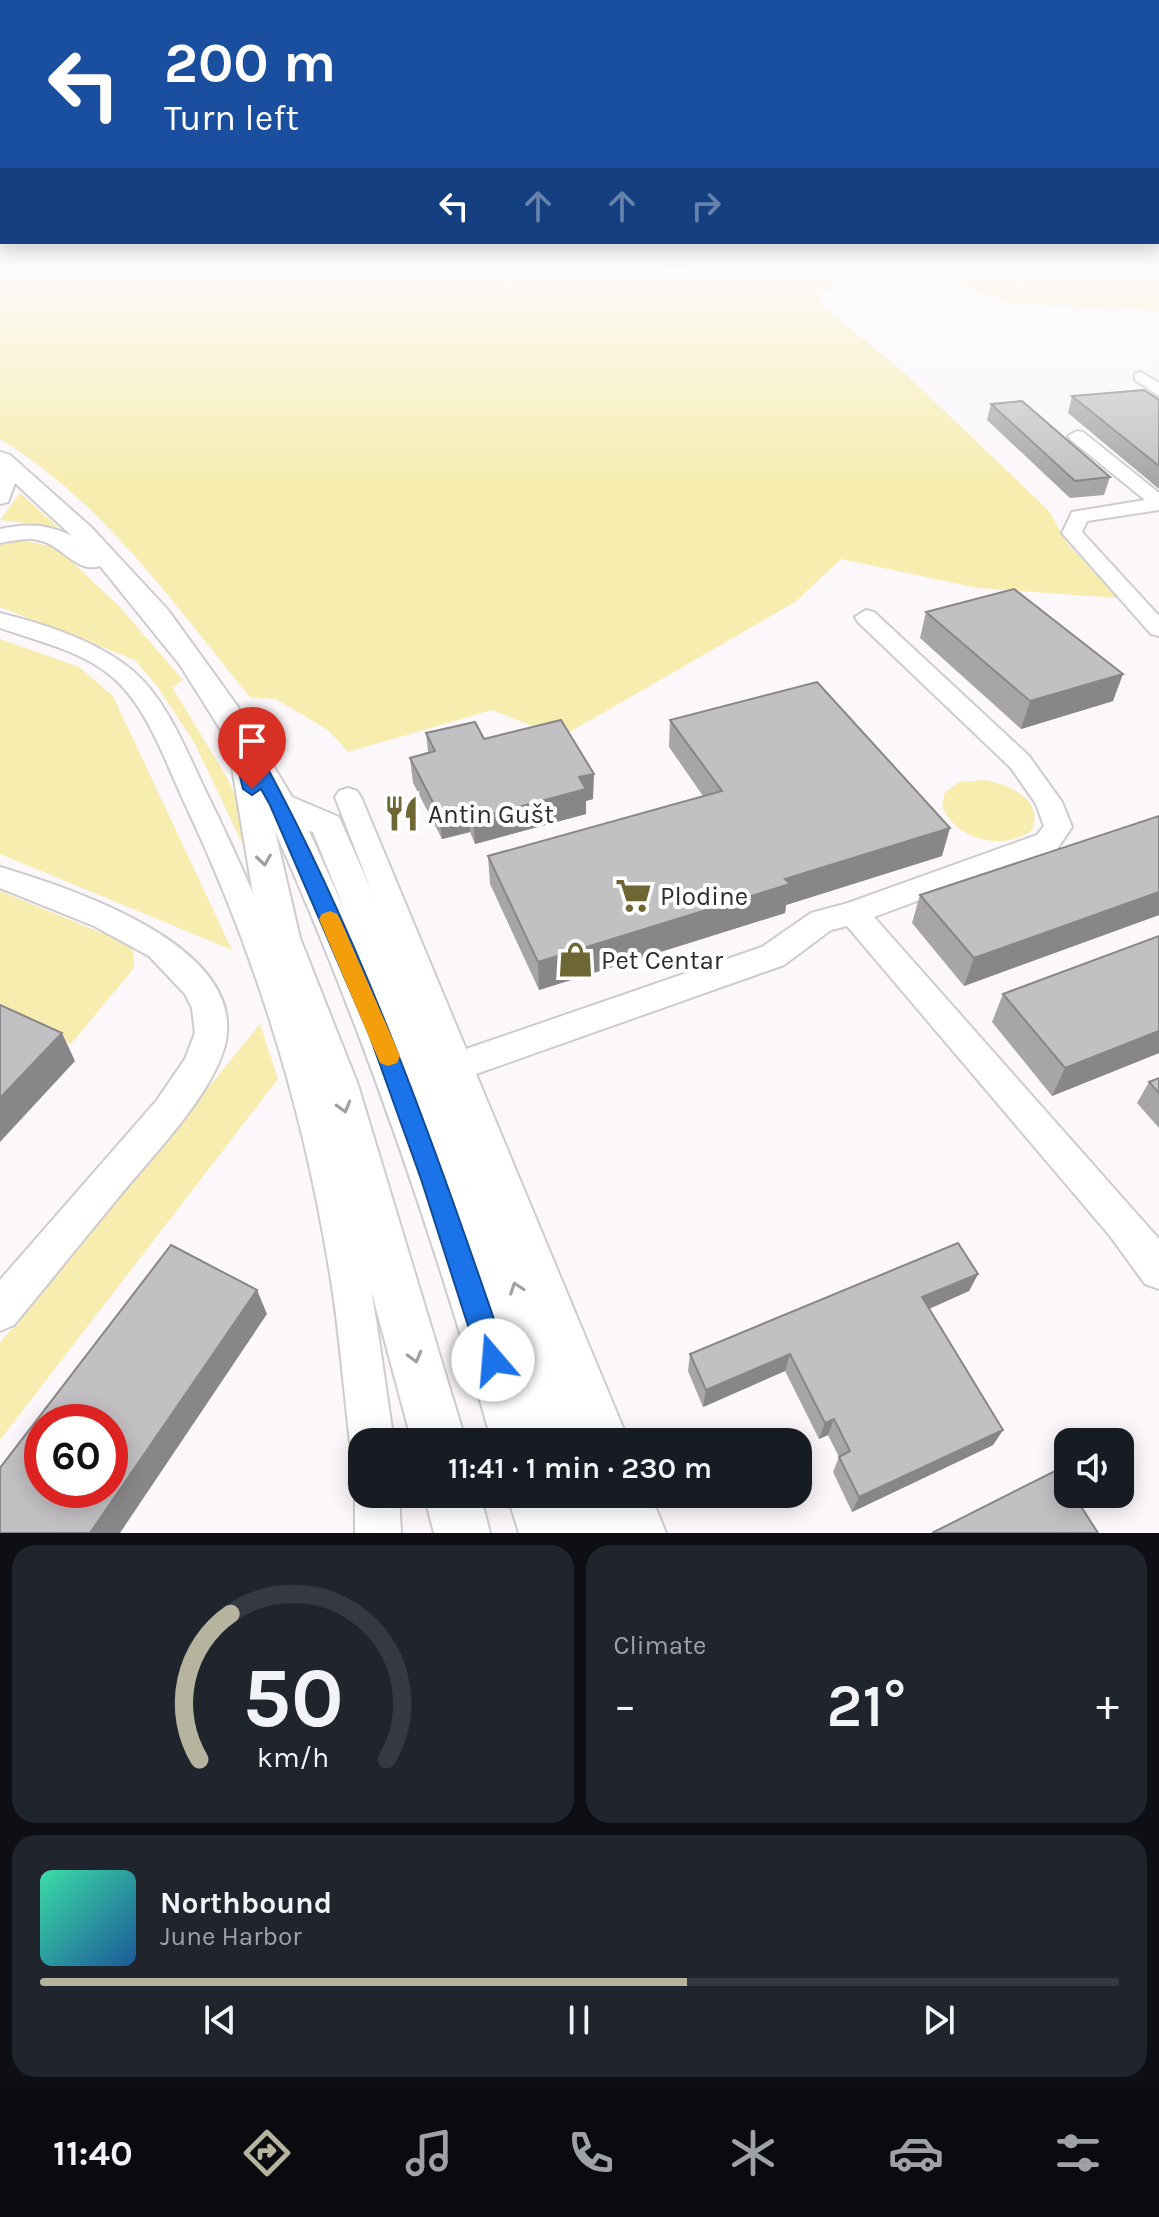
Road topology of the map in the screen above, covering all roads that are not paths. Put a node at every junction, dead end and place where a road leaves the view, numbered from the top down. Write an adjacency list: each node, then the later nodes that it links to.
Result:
1 (1141, 377): 2 (street)
2 (1159, 391)
3 (1077, 436): 6 (street)
4 (1, 459): 5 (main road); 8 (main road)
5 (0, 497)
6 (1159, 503): 11 (street)
7 (0, 536): 8 (main road)
8 (124, 578): 12 (main road)
9 (866, 617): 16 (street)
10 (0, 620): 20 (street)
11 (1159, 629)
12 (237, 729): 14 (main road); 21 (main road, one-way to 21)
13 (348, 797): 17 (street)
14 (279, 805): 22 (main road); 23 (main road, one-way to 14)
15 (0, 877): 19 (street)
16 (853, 913): 17 (street); 18 (street)
17 (454, 1067): 24 (street)
18 (1159, 1270)
19 (0, 1311)
20 (370, 1428)
21 (435, 1428)
22 (514, 1428)
23 (562, 1428)
24 (601, 1428)
25 (377, 1508): 30 (street)
26 (456, 1508): 31 (main road)
27 (539, 1508): 32 (main road)
28 (589, 1508): 33 (main road)
29 (633, 1508): 34 (street)
30 (378, 1533)
31 (462, 1533)
32 (547, 1533)
33 (598, 1533)
34 (643, 1533)

